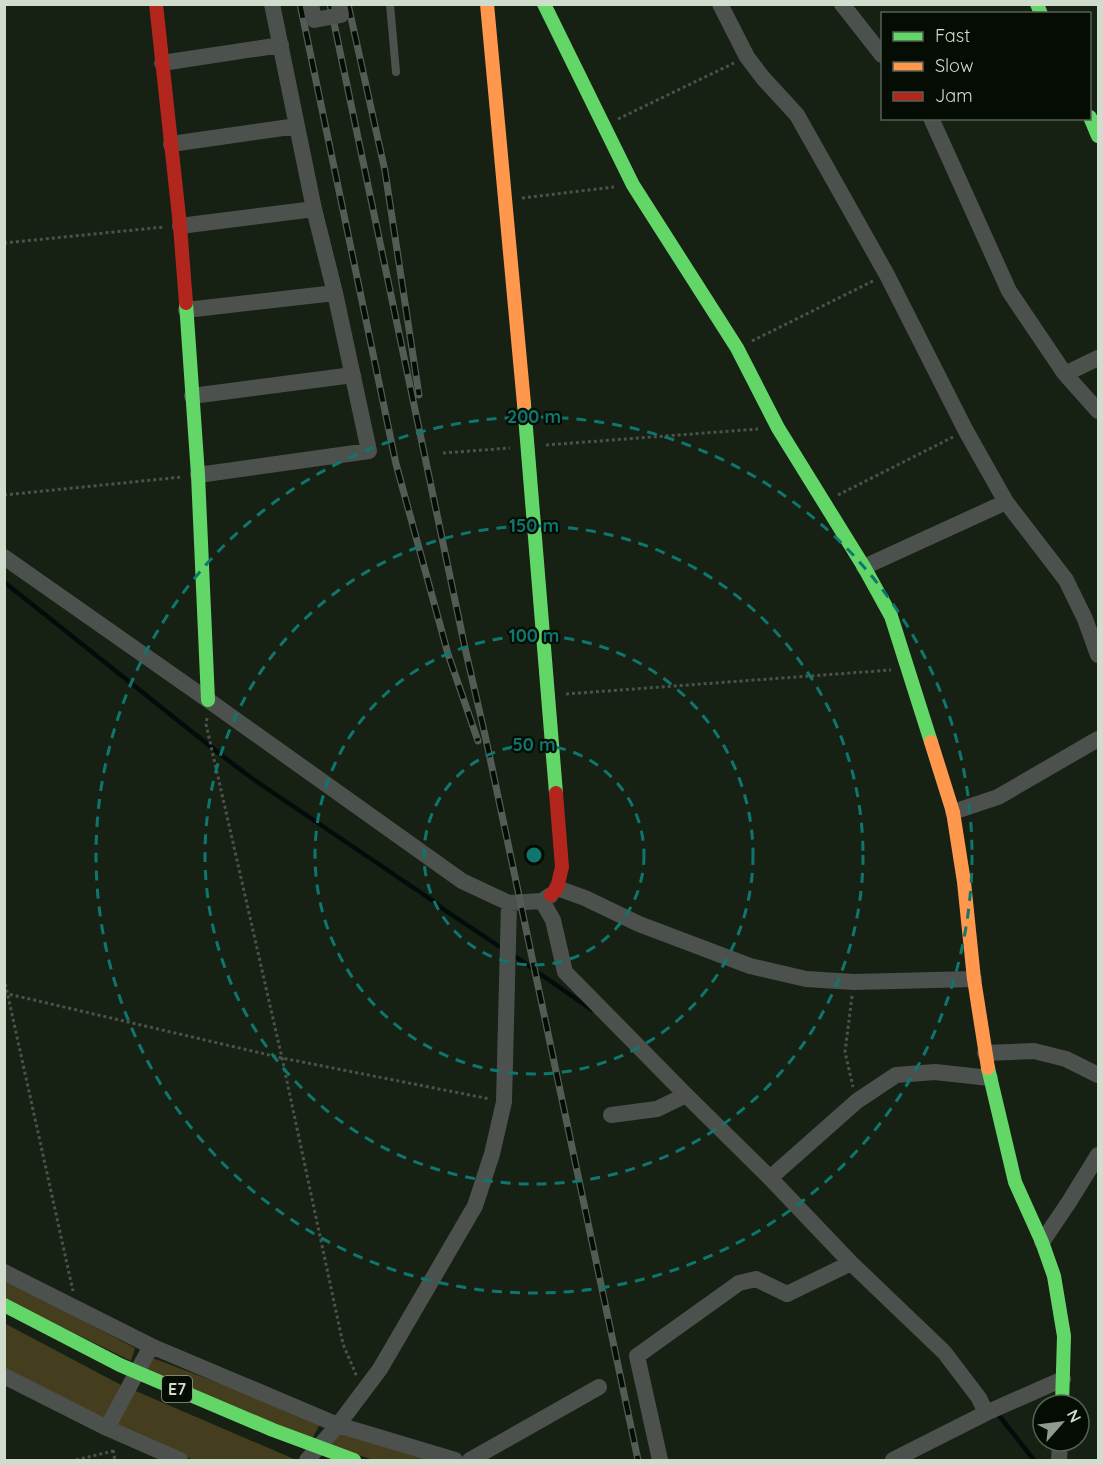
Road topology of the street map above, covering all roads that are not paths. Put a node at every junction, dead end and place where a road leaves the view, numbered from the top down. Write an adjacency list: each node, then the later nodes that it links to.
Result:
1 (156, 4): 12 (main road)
2 (272, 4): 10 (street)
3 (311, 4): 4 (street, bridge)
4 (339, 4)
5 (390, 4): 13 (lane)
6 (488, 4): 36 (main road)
7 (544, 4): 31 (main road)
8 (720, 4): 29 (street)
9 (842, 4): 11 (street)
10 (280, 45): 12 (street); 16 (street)
11 (881, 54)
12 (162, 63): 18 (main road)
13 (396, 72)
14 (932, 120): 24 (street)
15 (1090, 120): 17 (main road)
16 (297, 126): 18 (street); 19 (street)
17 (1098, 136)
18 (171, 144): 20 (main road)
19 (315, 209): 20 (street); 21 (street)
20 (180, 226): 22 (main road)
21 (335, 293): 22 (street); 25 (street)
22 (186, 310): 26 (main road)
23 (1098, 358): 24 (street)
24 (1065, 374): 27 (street)
25 (353, 375): 26 (street); 28 (street)
26 (192, 396): 28 (main road)
27 (1098, 411)
28 (198, 475): 33 (main road)
29 (1006, 502): 31 (street); 32 (street)
30 (4, 558): 33 (street)
31 (864, 567): 35 (main road)
32 (1098, 655)
33 (208, 700): 37 (street)
34 (1098, 739): 35 (street)
35 (953, 812): 38 (main road)
36 (550, 895): 37 (street); 38 (street); 42 (street)
37 (509, 903): 57 (street)
38 (974, 979): 39 (main road)
39 (985, 1053): 40 (street); 41 (main road)
40 (1098, 1075)
41 (990, 1078): 45 (street); 46 (main road)
42 (686, 1095): 43 (street); 45 (street)
43 (610, 1115)
44 (1098, 1155): 46 (street)
45 (771, 1178): 47 (street)
46 (1042, 1242): 53 (main road)
47 (851, 1263): 56 (street); 65 (street)
48 (4, 1272): 51 (street)
49 (4, 1305): 62 (main road, E7, bridge)
50 (4, 1318): 61 (main road, E7)
51 (151, 1346): 57 (street); 58 (street)
52 (4, 1376): 58 (street)
53 (1063, 1379): 55 (main road); 56 (street)
54 (599, 1387): 64 (street)
55 (1062, 1393)
56 (986, 1413): 66 (street)
57 (338, 1425): 60 (street); 63 (street)
58 (107, 1428): 59 (street)
59 (180, 1461)
60 (307, 1461)
61 (321, 1461)
62 (354, 1461)
63 (455, 1461)
64 (470, 1461)
65 (660, 1461)
66 (893, 1461)

